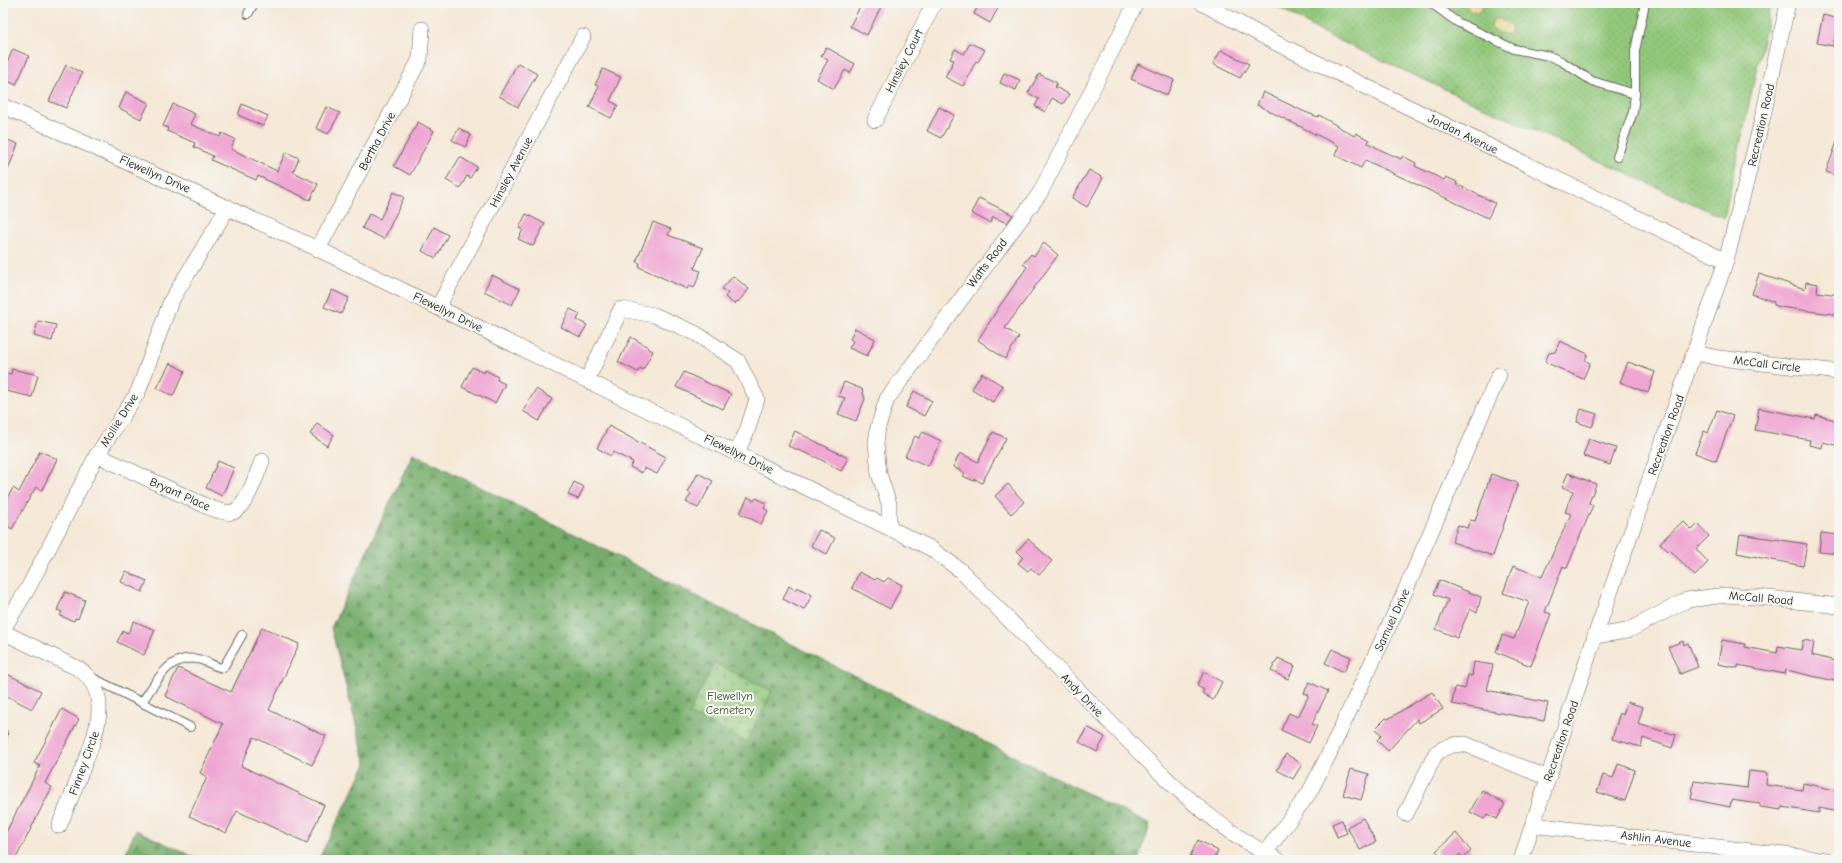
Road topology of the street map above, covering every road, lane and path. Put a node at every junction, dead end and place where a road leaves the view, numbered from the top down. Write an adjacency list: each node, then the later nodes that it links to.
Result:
1 (254, 3): 8 (lane)
2 (934, 3): 13 (street, Hinsley Court)
3 (1136, 3): 26 (street, Watts Road)
4 (1202, 3): 17 (street, Jordan Avenue)
5 (1431, 3): 11 (lane)
6 (1645, 3): 11 (lane)
7 (1788, 3): 17 (street, Recreation Road)
8 (248, 14)
9 (422, 29): 16 (street, Bertha Drive)
10 (583, 37): 18 (street, Hinsley Avenue)
11 (1635, 94): 14 (lane)
12 (3, 106): 15 (street, Flewellyn Drive)
13 (875, 120)
14 (1617, 157)
15 (228, 207): 16 (street, Flewellyn Drive); 24 (street, Mollie Drive)
16 (318, 249): 18 (street, Flewellyn Drive)
17 (1726, 260): 19 (street, Recreation Road)
18 (438, 307): 22 (street, Flewellyn Drive)
19 (1695, 353): 20 (street, McCall Circle); 31 (street, Recreation Road)
20 (1839, 372)
21 (1499, 375): 39 (street, Samuel Drive)
22 (587, 380): 23 (street, Flewellyn Drive); 23 (street)
23 (737, 452): 26 (street, Flewellyn Drive)
24 (97, 455): 25 (street, Bryant Place); 28 (street, Mollie Drive)
25 (262, 461)
26 (889, 527): 39 (street, Andy Drive)
27 (1839, 606): 31 (street, McCall Road)
28 (3, 629)
29 (3, 632): 32 (street)
30 (242, 635): 33 (lane)
31 (1595, 636): 35 (street, Recreation Road)
32 (89, 676): 33 (lane); 38 (street, Finney Circle)
33 (142, 702): 34 (lane)
34 (190, 727)
35 (1548, 778): 36 (street); 37 (street, Recreation Road)
36 (1406, 814)
37 (1533, 825): 40 (street, Recreation Road); 41 (street, Ashlin Avenue)
38 (60, 826)
39 (1271, 857)
40 (1521, 860)
41 (1827, 860)

